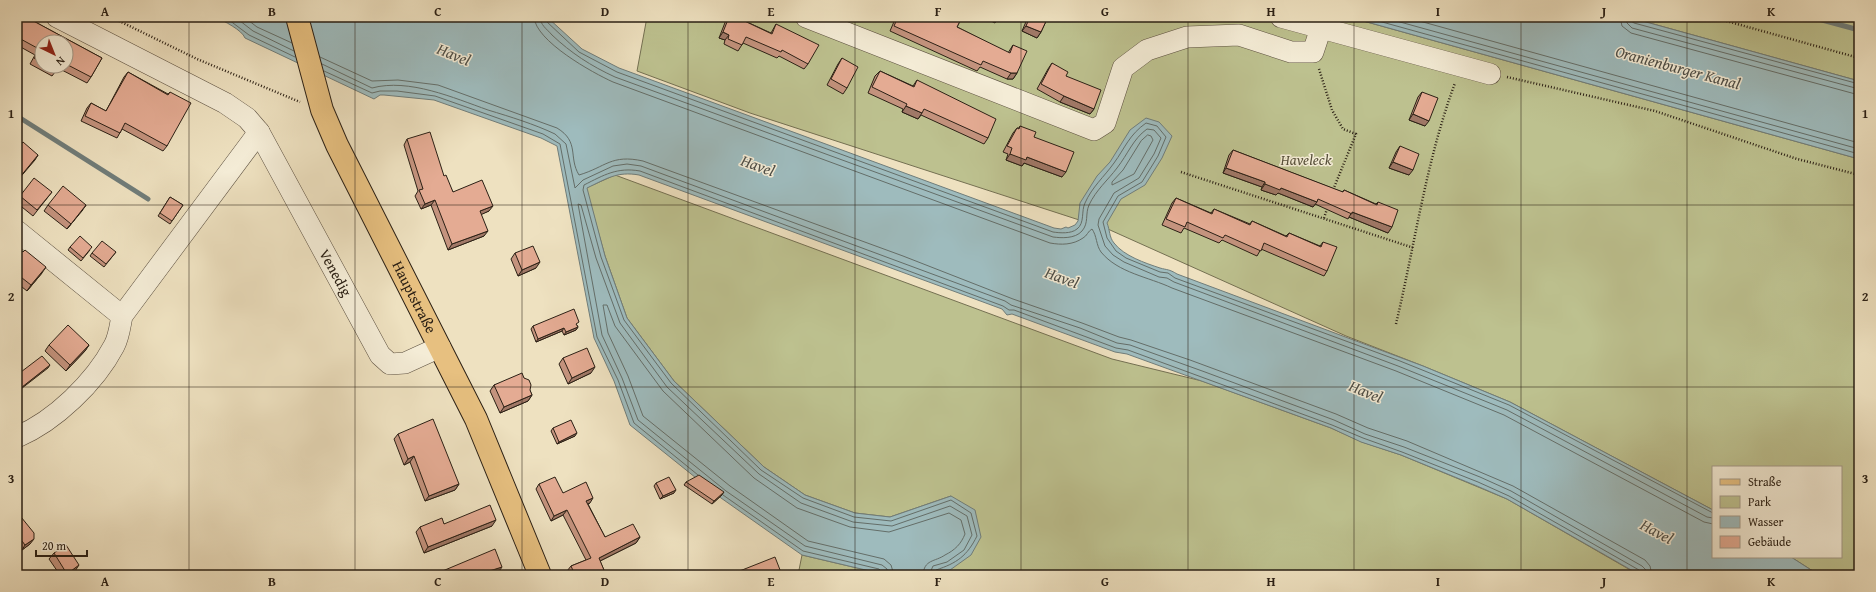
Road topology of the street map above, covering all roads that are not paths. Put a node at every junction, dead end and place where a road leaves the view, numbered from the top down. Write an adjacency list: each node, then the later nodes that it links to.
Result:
1 (57, 17): 8 (street, Venedig)
2 (297, 17): 11 (main road, Hauptstraße)
3 (806, 17): 5 (street)
4 (1281, 17): 6 (street)
5 (846, 25): 6 (street)
6 (1321, 28): 7 (street)
7 (1490, 74)
8 (259, 132): 10 (street); 11 (street, Venedig)
9 (17, 231): 10 (street)
10 (122, 316): 12 (street)
11 (440, 347): 13 (main road, Hauptstraße)
12 (17, 437)
13 (540, 575)

